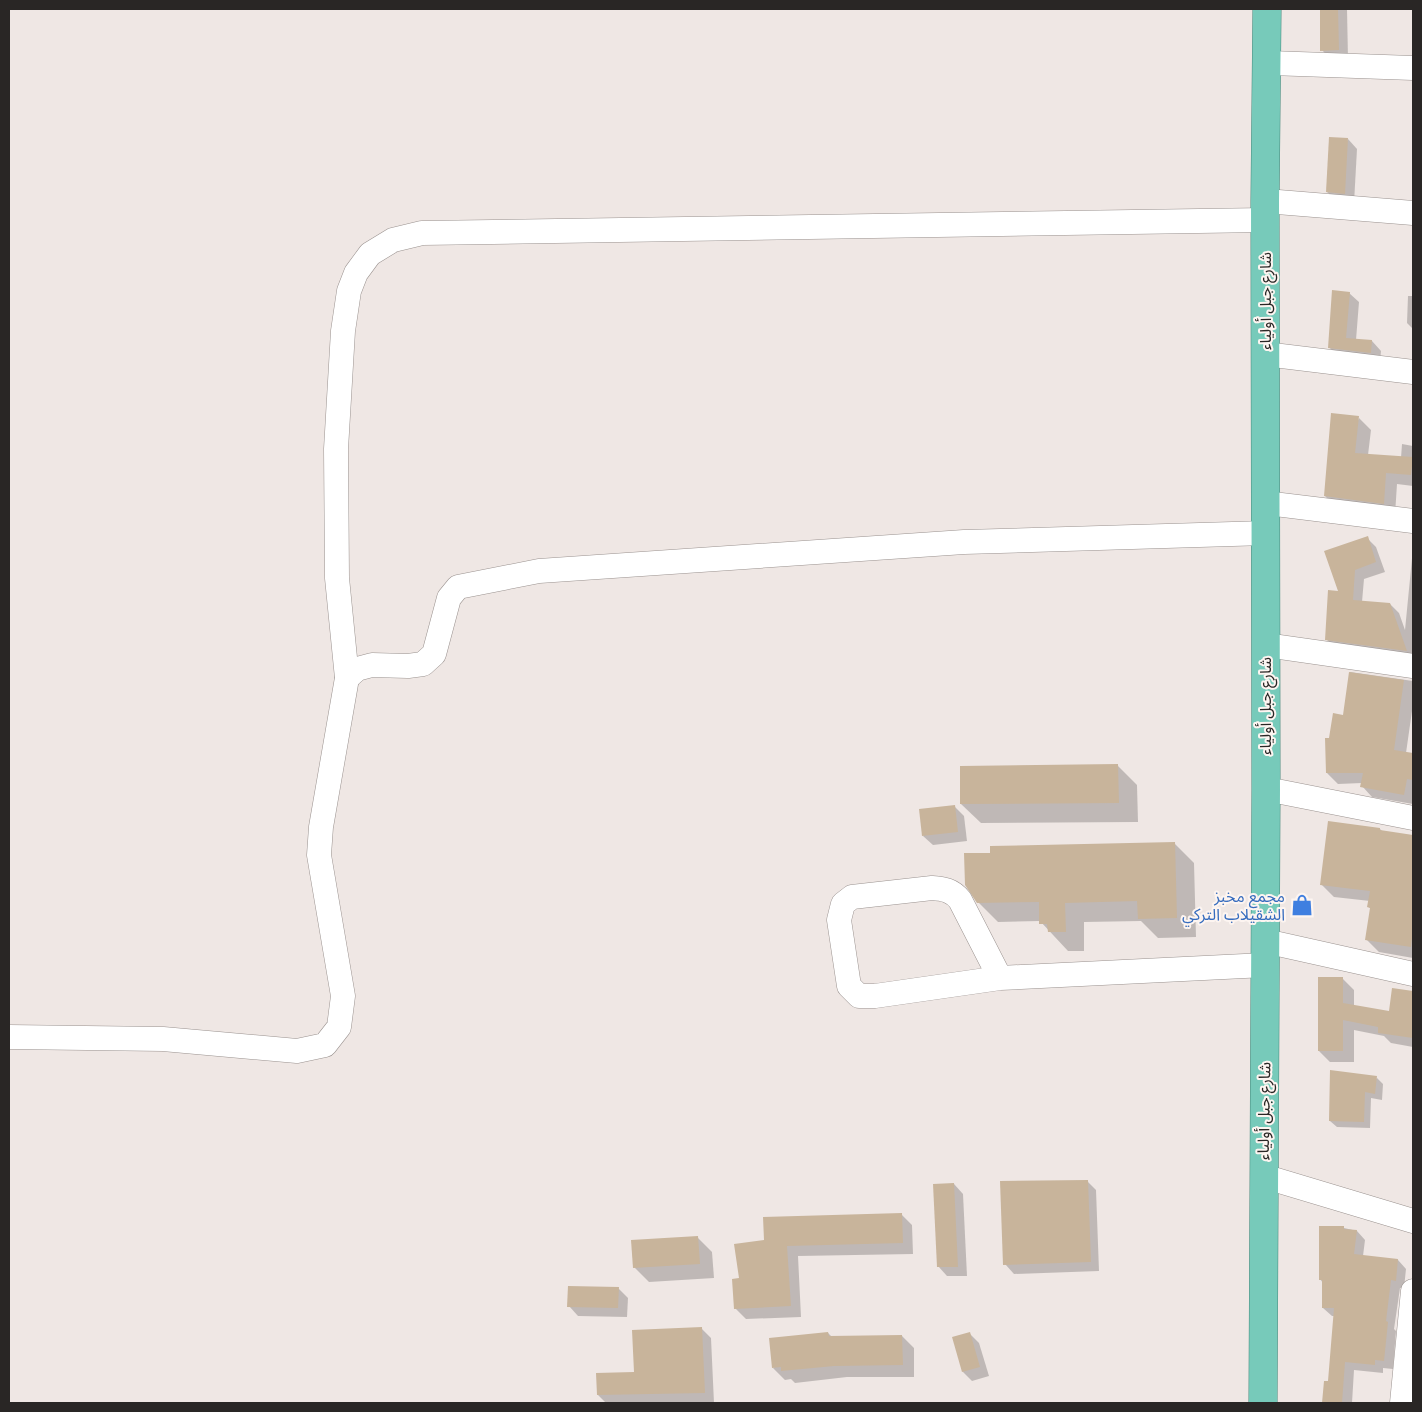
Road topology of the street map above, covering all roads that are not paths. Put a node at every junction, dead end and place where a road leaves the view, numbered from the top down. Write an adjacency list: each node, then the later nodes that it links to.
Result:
1 (1267, 9): 2 (highway, شارع جبل أولياء)
2 (1267, 63): 3 (street); 4 (highway, شارع جبل أولياء)
3 (1413, 68)
4 (1265, 210): 5 (street); 6 (highway, شارع جبل أولياء); 13 (street)
5 (1413, 213)
6 (1265, 354): 7 (street); 8 (highway, شارع جبل أولياء)
7 (1413, 372)
8 (1266, 503): 9 (street); 10 (highway, شارع جبل أولياء)
9 (1413, 521)
10 (1266, 533): 11 (highway, شارع جبل أولياء); 13 (street)
11 (1265, 645): 12 (street); 14 (highway, شارع جبل أولياء)
12 (1413, 666)
13 (348, 678): 19 (street)
14 (1266, 789): 15 (street); 16 (highway, شارع جبل أولياء)
15 (1413, 818)
16 (1265, 953): 17 (street); 18 (street); 20 (highway, شارع جبل أولياء)
17 (1413, 974)
18 (1000, 978): 18 (street)
19 (9, 1037)
20 (1263, 1176): 21 (street); 24 (highway, شارع جبل أولياء)
21 (1413, 1221)
22 (1413, 1291): 23 (street)
23 (1410, 1366): 25 (street)
24 (1263, 1403)
25 (1402, 1403)

